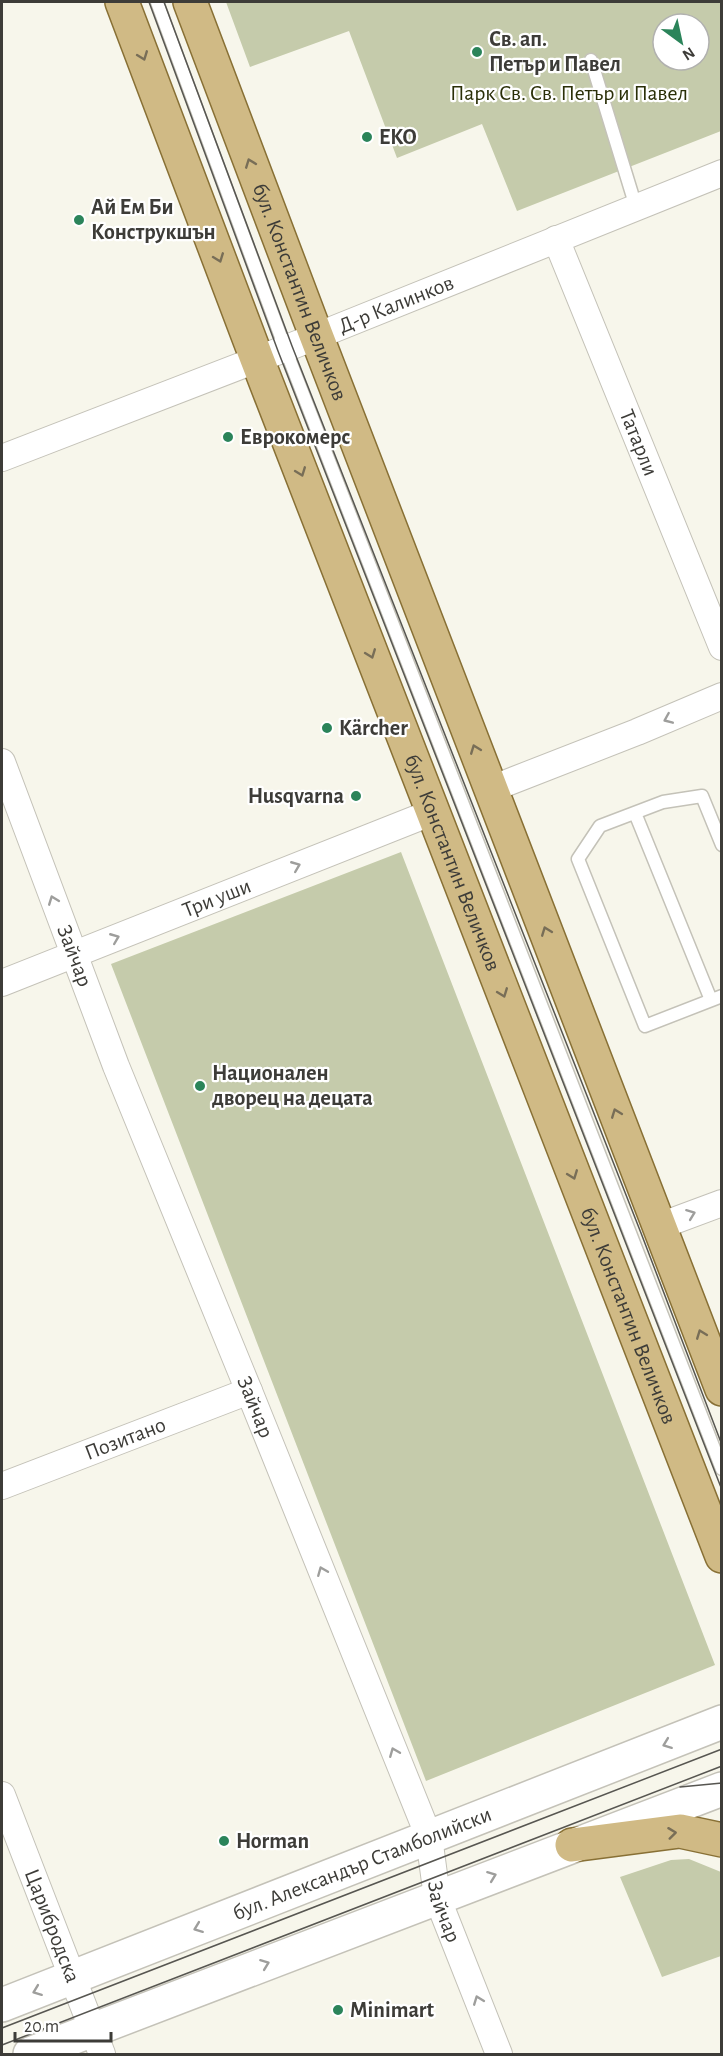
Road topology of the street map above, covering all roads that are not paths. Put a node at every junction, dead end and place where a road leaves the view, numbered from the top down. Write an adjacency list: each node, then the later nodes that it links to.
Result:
1 (122, 2): 9 (main road, бул. Константин Величков, one-way to 9)
2 (157, 2): 9 (lane, бул. Константин Величков)
3 (190, 2): 8 (main road, бул. Константин Величков, one-way to 3)
4 (591, 60): 6 (lane)
5 (722, 173): 6 (street, Д-р Калинков)
6 (636, 207): 7 (street, Д-р Калинков)
7 (556, 239): 8 (street, Д-р Калинков); 11 (street, Татарли)
8 (316, 336): 9 (street, Д-р Калинков); 14 (main road, бул. Константин Величков, one-way to 8)
9 (271, 354): 10 (street, Д-р Калинков); 15 (main road, бул. Константин Величков, one-way to 15); 25 (lane, бул. Константин Величков)
10 (2, 458)
11 (722, 647)
12 (722, 696): 14 (street, one-way to 14)
13 (2, 762): 18 (street, Зайчар, one-way to 13)
14 (491, 789): 22 (main road, бул. Константин Величков, one-way to 14)
15 (433, 812): 18 (street, Три уши, one-way to 15); 27 (main road, бул. Константин Величков, one-way to 27)
16 (635, 813): 17 (lane); 20 (lane); 20 (lane)
17 (722, 845)
18 (74, 954): 19 (street, Три уши); 24 (street, Зайчар)
19 (2, 983)
20 (716, 998)
21 (722, 1203): 22 (street, one-way to 21)
22 (660, 1226): 23 (main road, бул. Константин Величков, one-way to 22)
23 (722, 1389)
24 (249, 1391): 26 (street, Позитано); 31 (street, Зайчар, one-way to 24)
25 (722, 1468)
26 (2, 1486)
27 (722, 1556)
28 (722, 1722): 31 (main road, бул. Александър Стамболийски, one-way to 31)
29 (722, 1789): 33 (main road)
30 (2, 1795): 35 (street, Царибродска)
31 (429, 1837): 34 (street, Зайчар); 35 (main road, бул. Александър Стамболийски, one-way to 35)
32 (722, 1840): 33 (main road, one-way to 32)
33 (572, 1845): 34 (main road, one-way to 33)
34 (437, 1897): 37 (main road, one-way to 34); 39 (street, Зайчар, one-way to 34)
35 (72, 1977): 36 (main road, бул. Александър Стамболийски, one-way to 36); 37 (street, Царибродска)
36 (2, 2005)
37 (98, 2042): 38 (main road)
38 (30, 2055)
39 (499, 2055)

